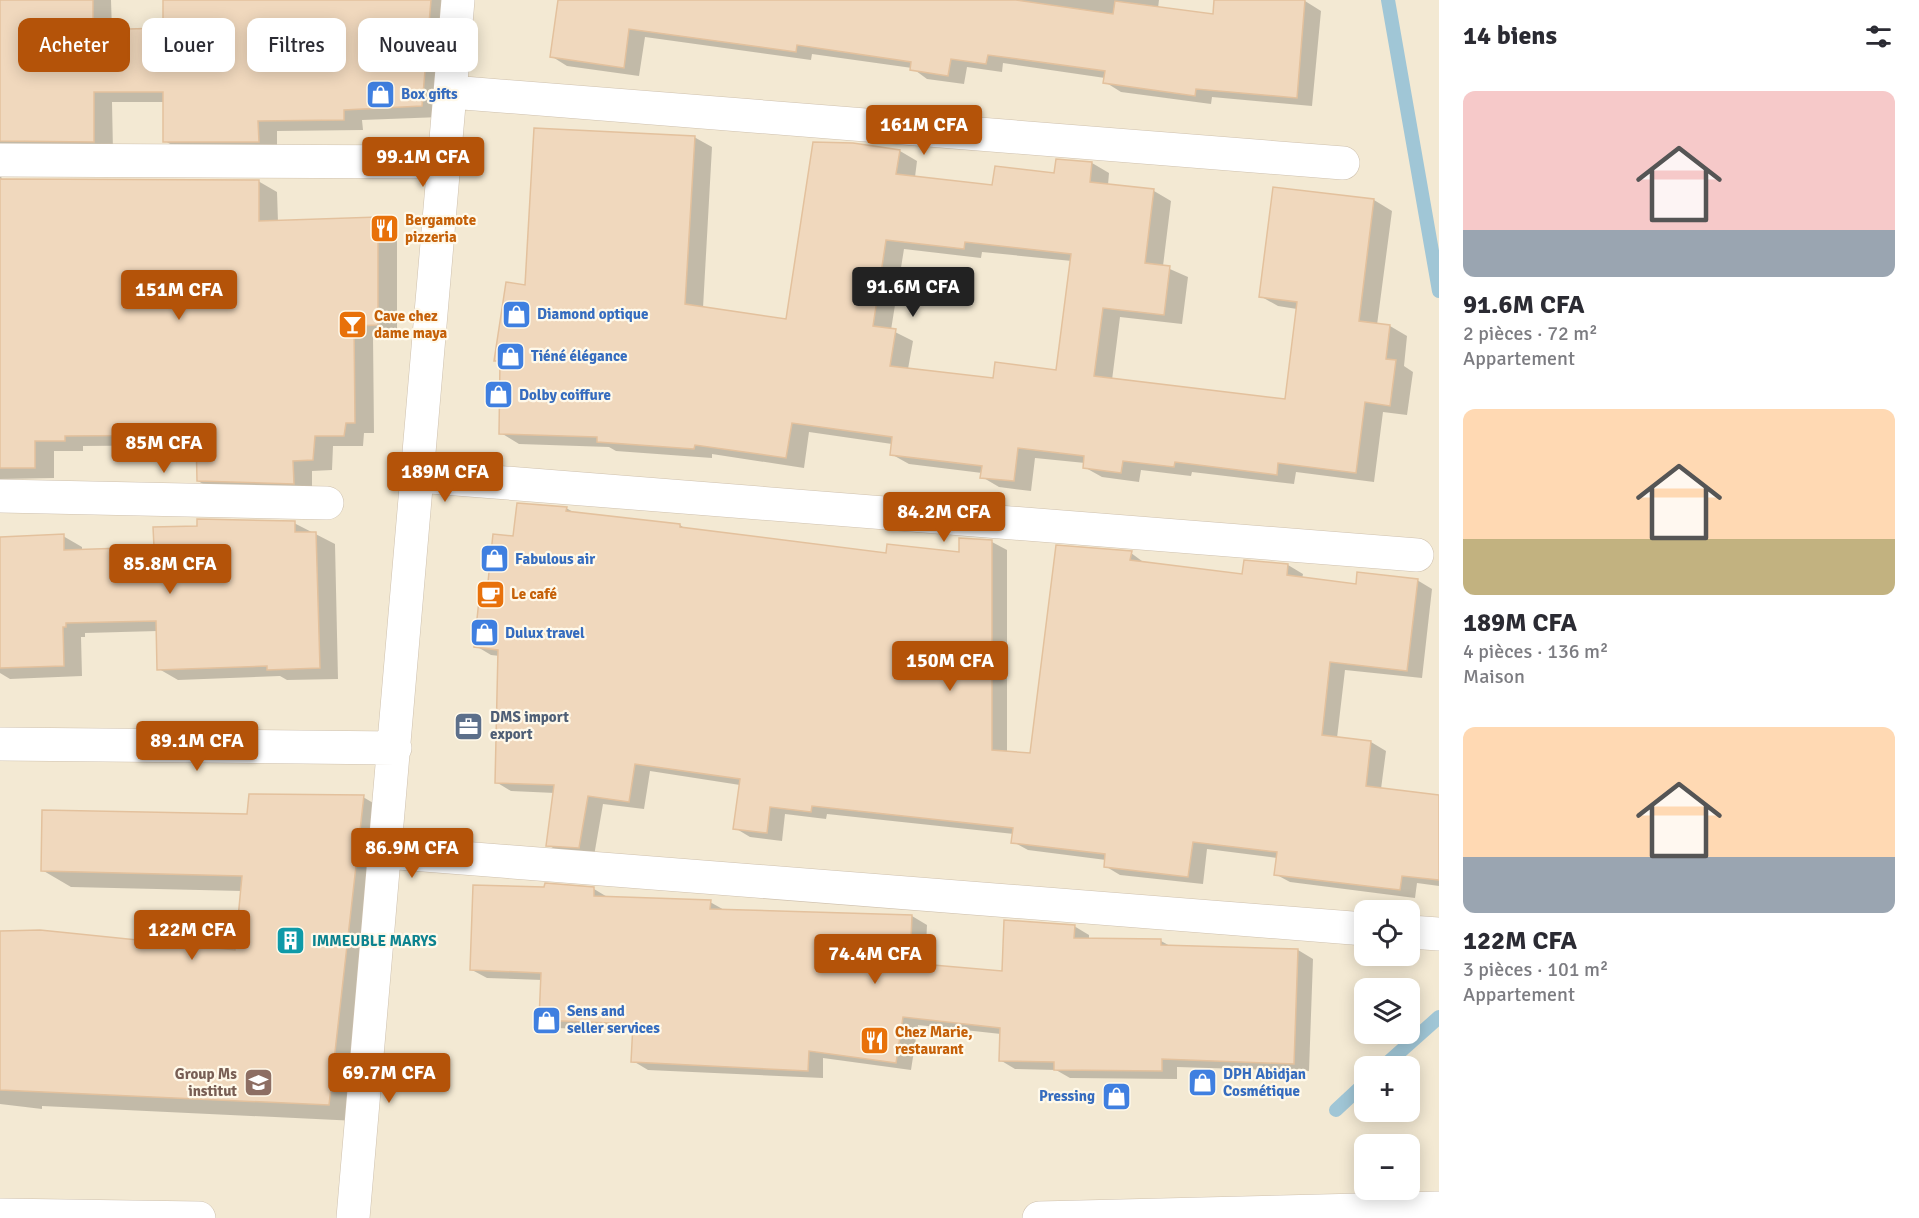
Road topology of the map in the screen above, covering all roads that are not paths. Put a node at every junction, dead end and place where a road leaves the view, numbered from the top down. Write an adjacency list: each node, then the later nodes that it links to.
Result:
1 (458, 0): 2 (street)
2 (450, 92): 4 (street); 5 (street)
3 (0, 160): 4 (street)
4 (445, 162): 6 (street)
5 (1343, 163)
6 (418, 476): 9 (street); 11 (street)
7 (0, 496): 8 (street)
8 (327, 502)
9 (1417, 555)
10 (0, 744): 11 (street)
11 (395, 748): 12 (street)
12 (386, 852): 13 (street); 19 (street)
13 (1354, 928)
14 (1420, 933): 15 (street)
15 (1439, 934)
16 (1439, 1208): 20 (street)
17 (0, 1215): 18 (street)
18 (200, 1218)
19 (353, 1218)
20 (1039, 1218)

